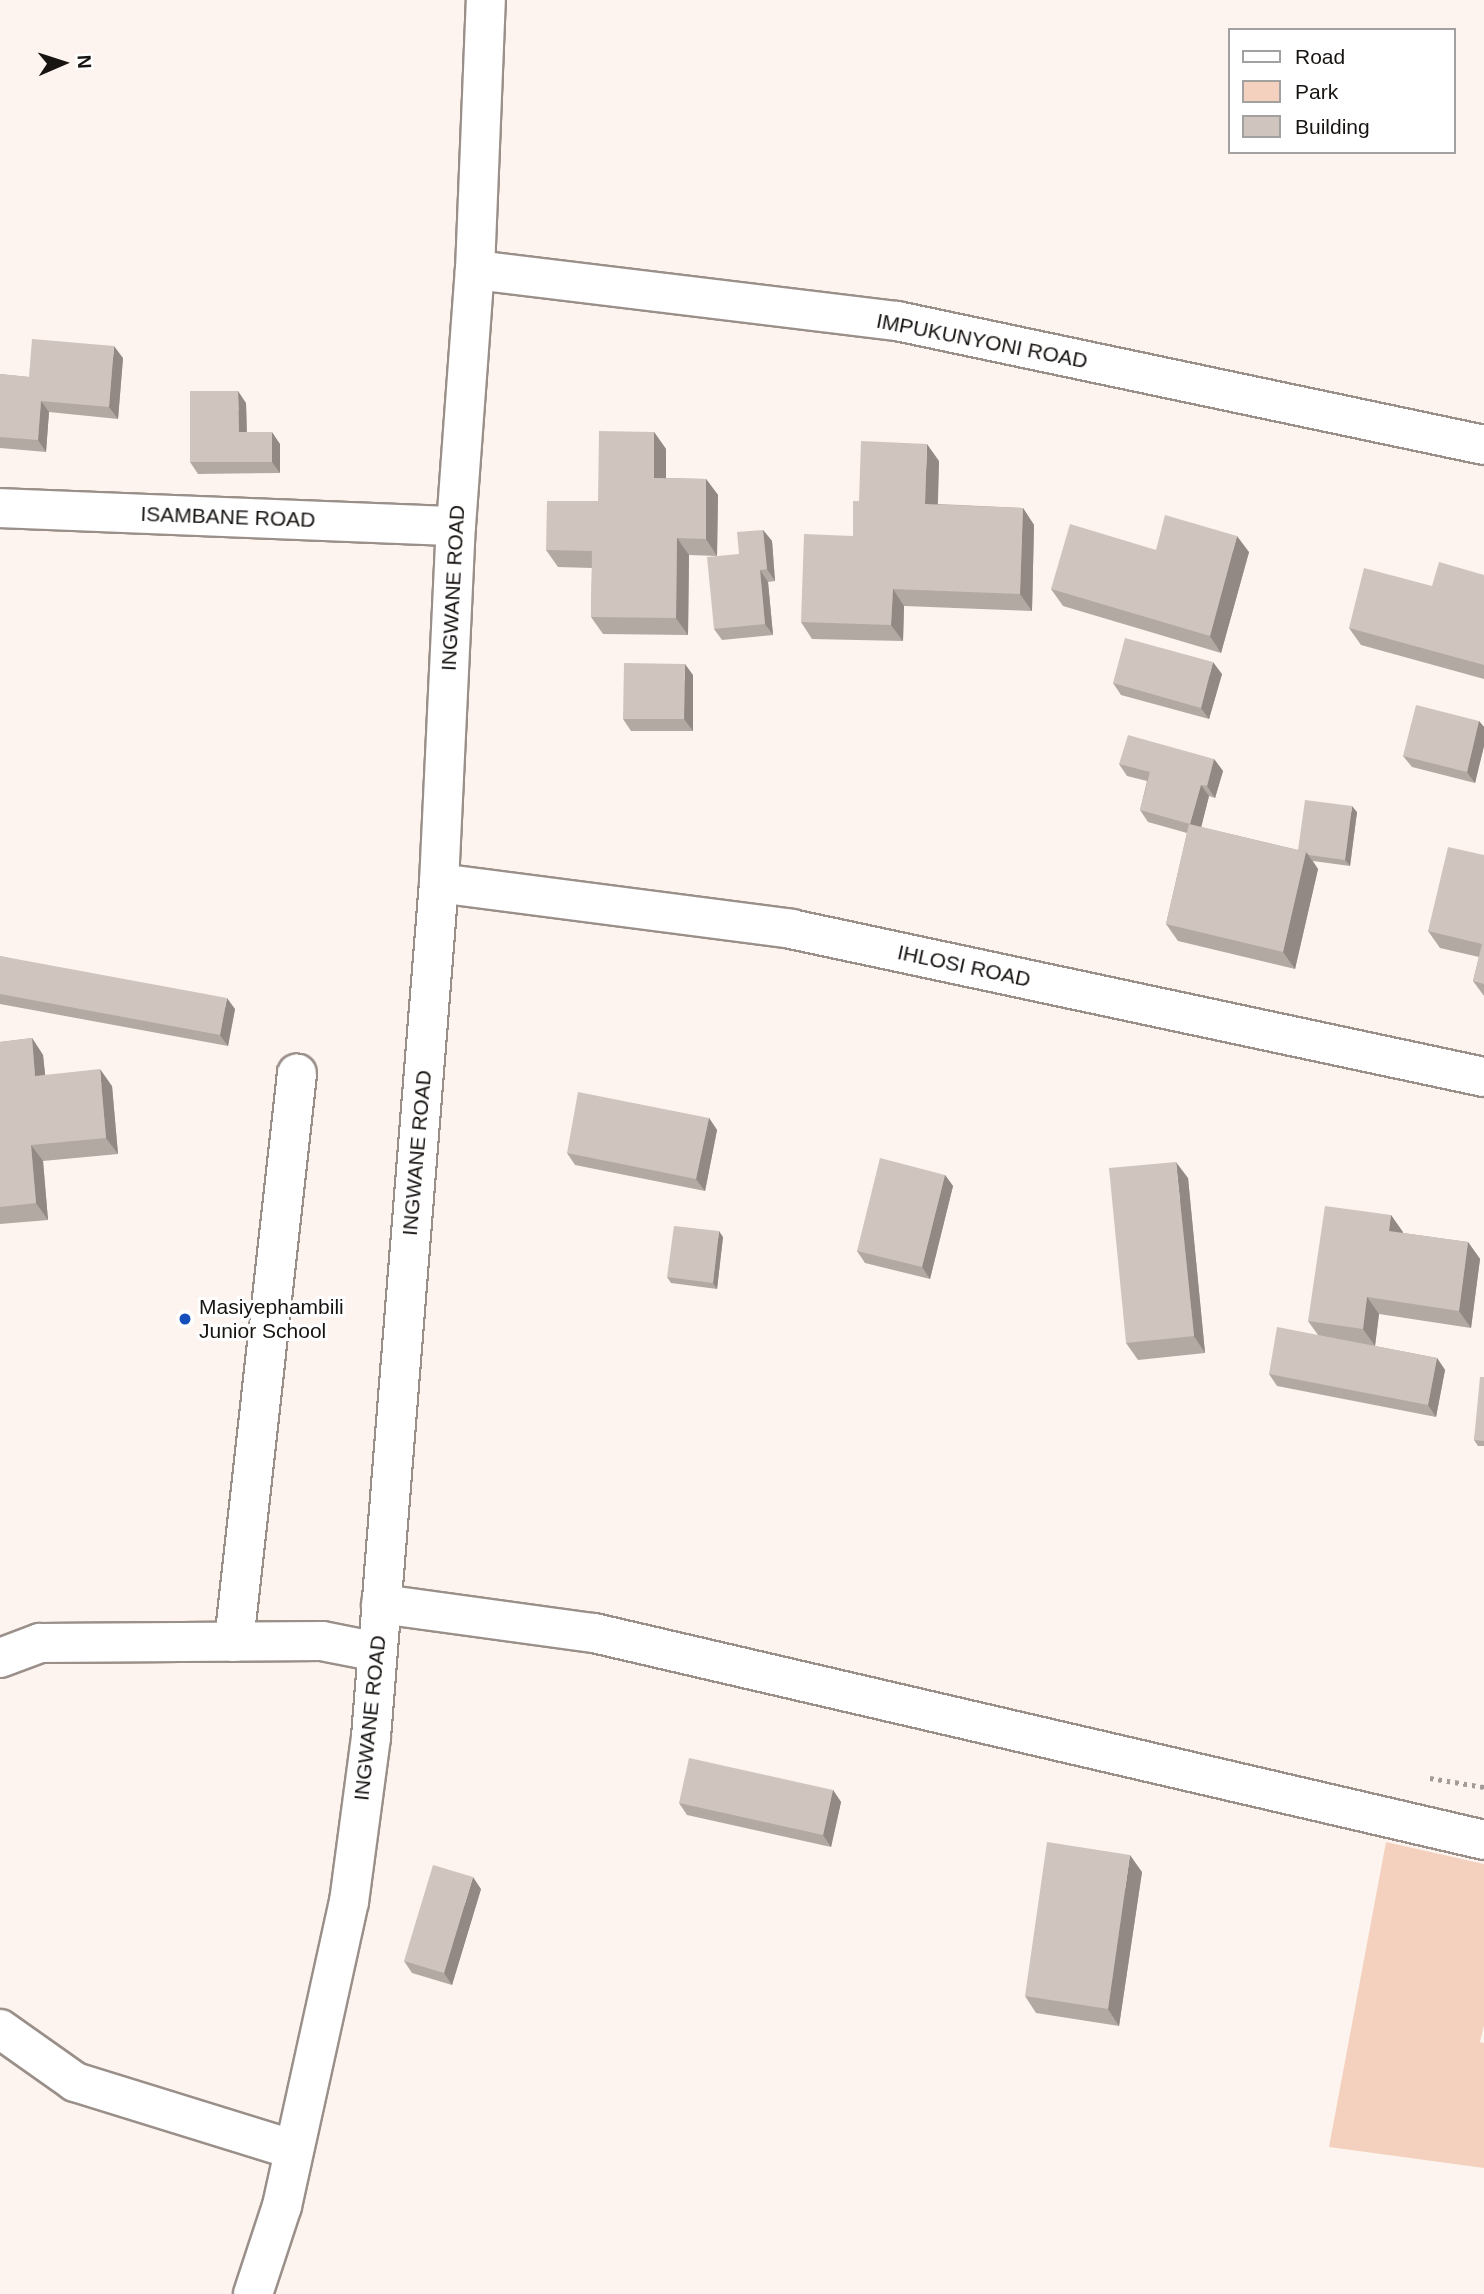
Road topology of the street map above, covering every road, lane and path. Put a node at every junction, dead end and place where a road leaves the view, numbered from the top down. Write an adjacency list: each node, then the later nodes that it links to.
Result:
1 (486, 0): 2 (street, INGWANE ROAD)
2 (475, 270): 3 (street, IMPUKUNYONI ROAD); 5 (street, INGWANE ROAD)
3 (1484, 445)
4 (0, 508): 5 (street, ISAMBANE ROAD)
5 (456, 526): 6 (street, INGWANE ROAD)
6 (439, 883): 8 (street, IHLOSI ROAD); 9 (street, INGWANE ROAD)
7 (297, 1073): 10 (street)
8 (1484, 1077)
9 (381, 1604): 11 (street, INGWANE ROAD); 13 (street)
10 (234, 1642): 11 (street); 12 (street)
11 (377, 1652): 15 (street, INGWANE ROAD)
12 (0, 1658)
13 (1484, 1840)
14 (0, 2029): 15 (street)
15 (294, 2150): 16 (street, INGWANE ROAD)
16 (253, 2294)

